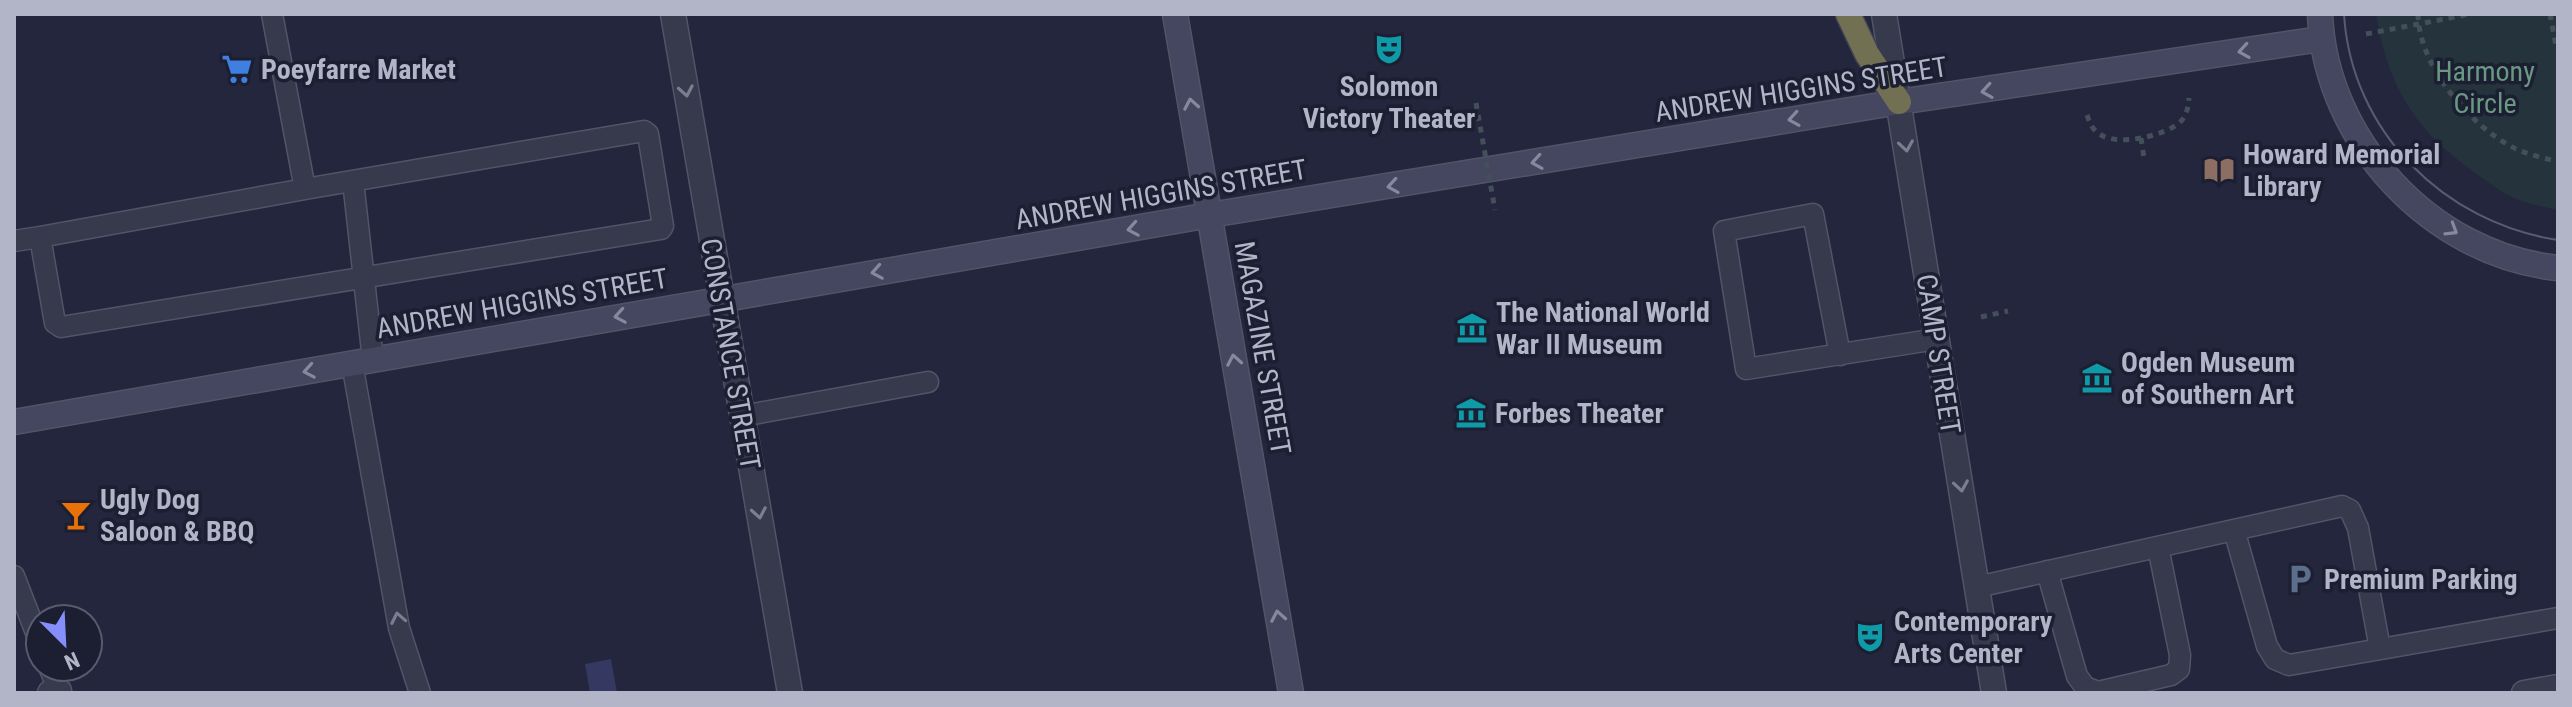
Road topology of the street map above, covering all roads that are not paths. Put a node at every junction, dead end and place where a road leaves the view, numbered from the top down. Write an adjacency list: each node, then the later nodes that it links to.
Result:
1 (272, 14): 10 (lane)
2 (673, 14): 16 (street, CONSTANCE STREET, one-way to 16)
3 (1175, 14): 11 (street, MAGAZINE STREET, one-way to 3)
4 (1848, 14): 8 (highway)
5 (1884, 14): 8 (street, CAMP STREET)
6 (2320, 14): 7 (street)
7 (2321, 39): 8 (street, ANDREW HIGGINS STREET, one-way to 8); 14 (street, one-way to 14)
8 (1899, 102): 11 (street, ANDREW HIGGINS STREET, one-way to 11); 17 (street, CAMP STREET, one-way to 17)
9 (353, 181): 10 (lane); 15 (lane); 15 (lane)
10 (305, 189): 12 (lane)
11 (1210, 215): 16 (street, ANDREW HIGGINS STREET, one-way to 16); 34 (street, MAGAZINE STREET, one-way to 11)
12 (40, 237): 13 (lane); 15 (lane)
13 (14, 241)
14 (2558, 268)
15 (365, 277): 19 (lane)
16 (721, 299): 19 (street, ANDREW HIGGINS STREET, one-way to 19); 21 (street, CONSTANCE STREET)
17 (1937, 339): 18 (lane); 27 (street, CAMP STREET, one-way to 27)
18 (1840, 355): 18 (lane)
19 (363, 361): 22 (street, ANDREW HIGGINS STREET, one-way to 22); 32 (lane, one-way to 19)
20 (928, 382): 21 (lane)
21 (742, 416): 33 (street, CONSTANCE STREET, one-way to 33)
22 (14, 422)
23 (2234, 530): 24 (lane); 30 (lane); 30 (lane)
24 (2158, 547): 25 (lane); 25 (lane)
25 (2047, 571): 27 (lane)
26 (14, 576): 28 (lane)
27 (1977, 587): 35 (street, CAMP STREET)
28 (24, 603)
29 (2558, 618): 30 (lane)
30 (2380, 649)
31 (2558, 687): 36 (street)
32 (420, 693)
33 (790, 693)
34 (1291, 693)
35 (1994, 693)
36 (2524, 693)

